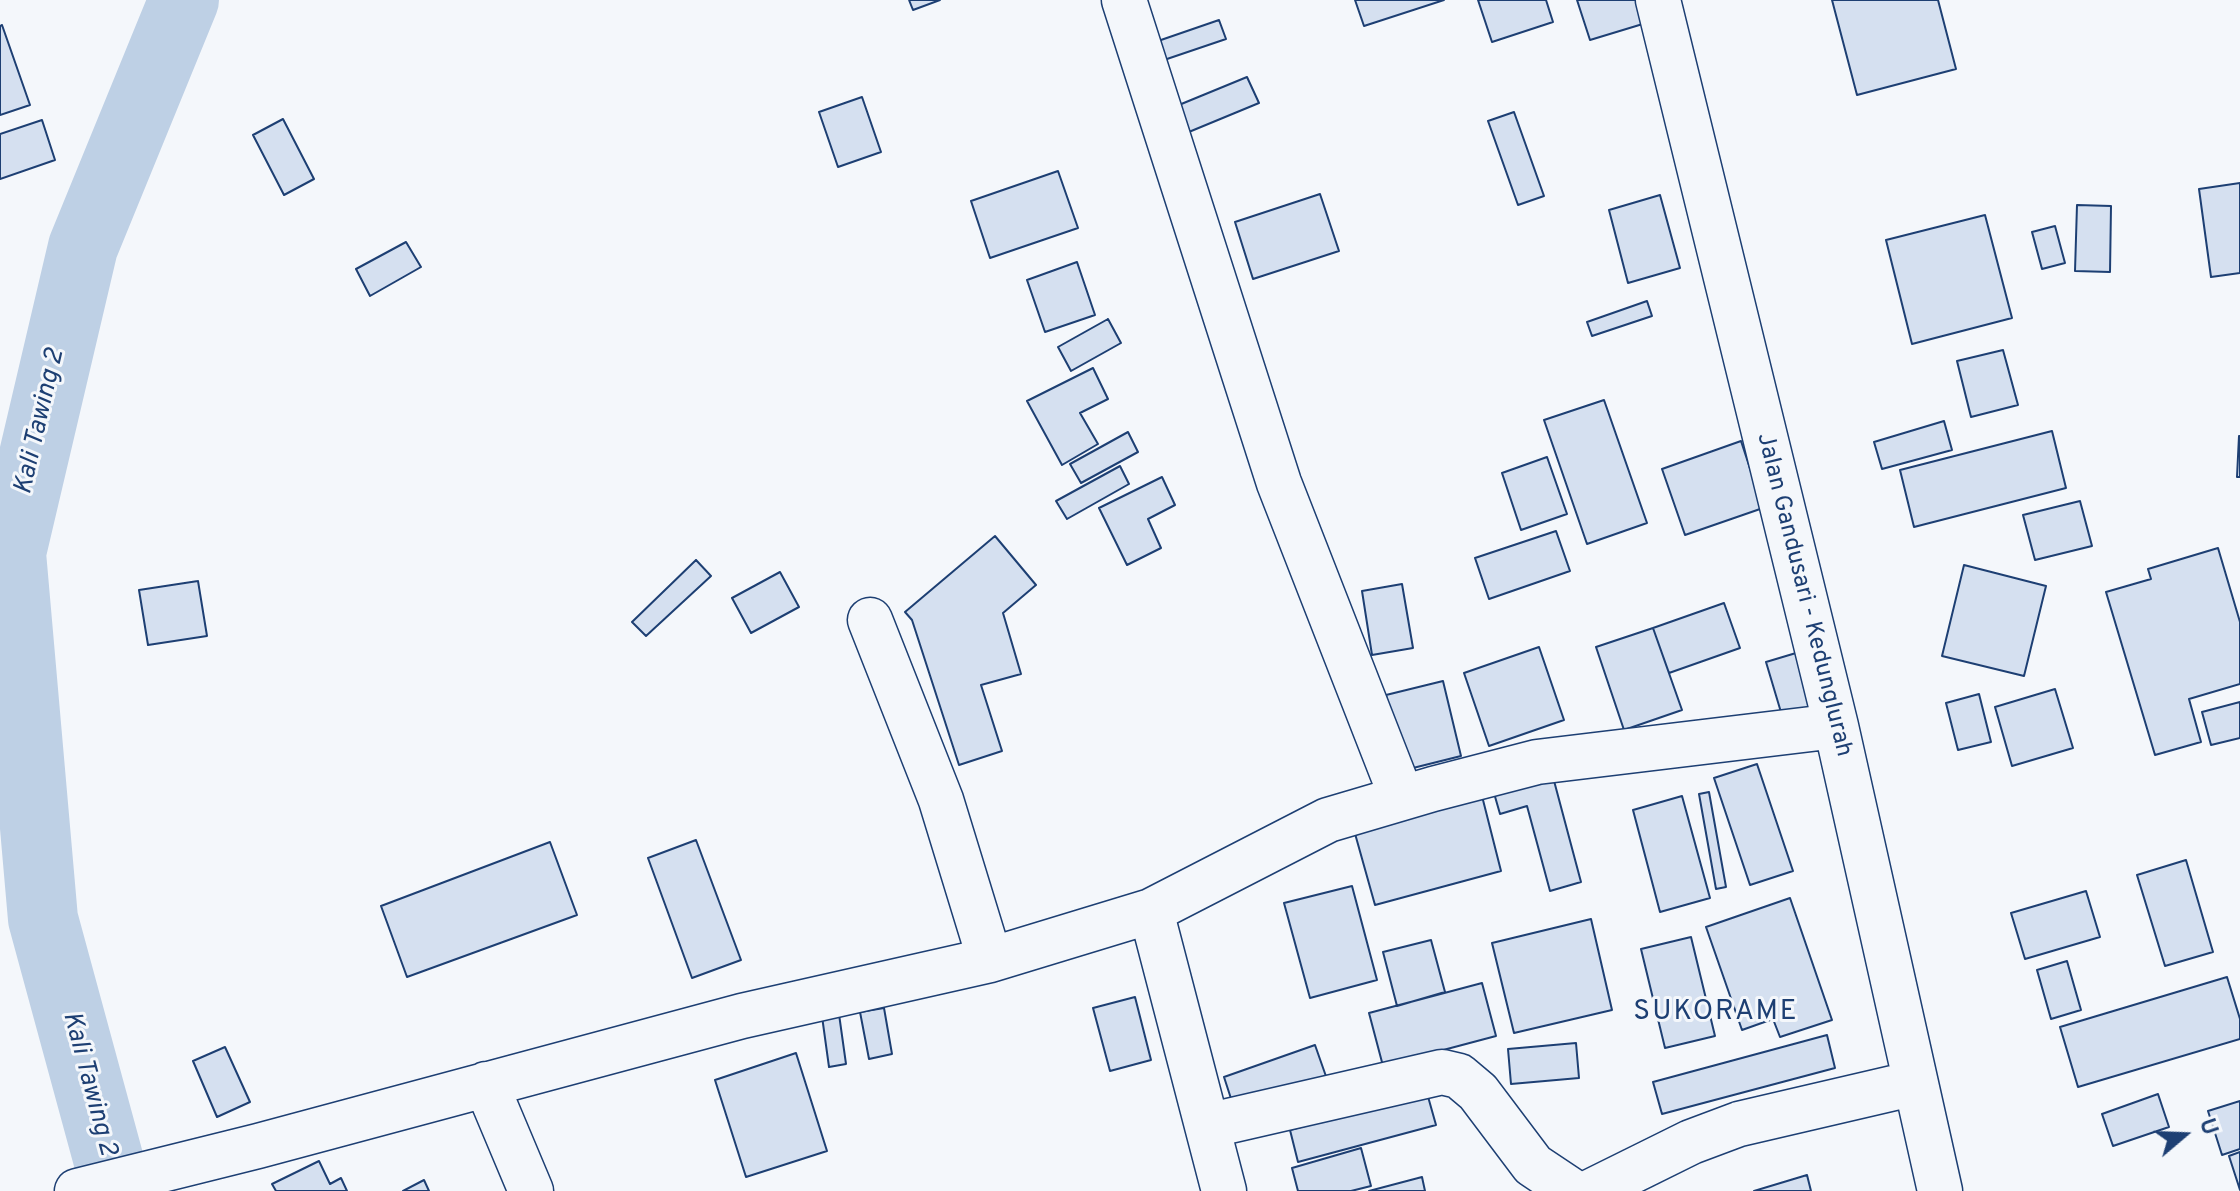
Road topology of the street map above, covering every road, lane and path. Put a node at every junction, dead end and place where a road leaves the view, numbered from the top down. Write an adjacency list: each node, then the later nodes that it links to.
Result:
1 (1124, 0): 5 (street)
2 (1658, 0): 4 (street, Jalan Gandusari - Kedunglurah)
3 (870, 620): 7 (street)
4 (1836, 726): 5 (street); 8 (street, Jalan Gandusari - Kedunglurah)
5 (1402, 798): 6 (street)
6 (1151, 911): 7 (street); 10 (street)
7 (990, 960): 9 (street)
8 (1915, 1083): 15 (street); 16 (street, Jalan Gandusari - Kedunglurah)
9 (486, 1084): 11 (street); 12 (street)
10 (1207, 1126): 13 (street); 14 (street)
11 (89, 1188)
12 (531, 1191)
13 (1224, 1191)
14 (1572, 1191)
15 (1592, 1191)
16 (1940, 1191)

